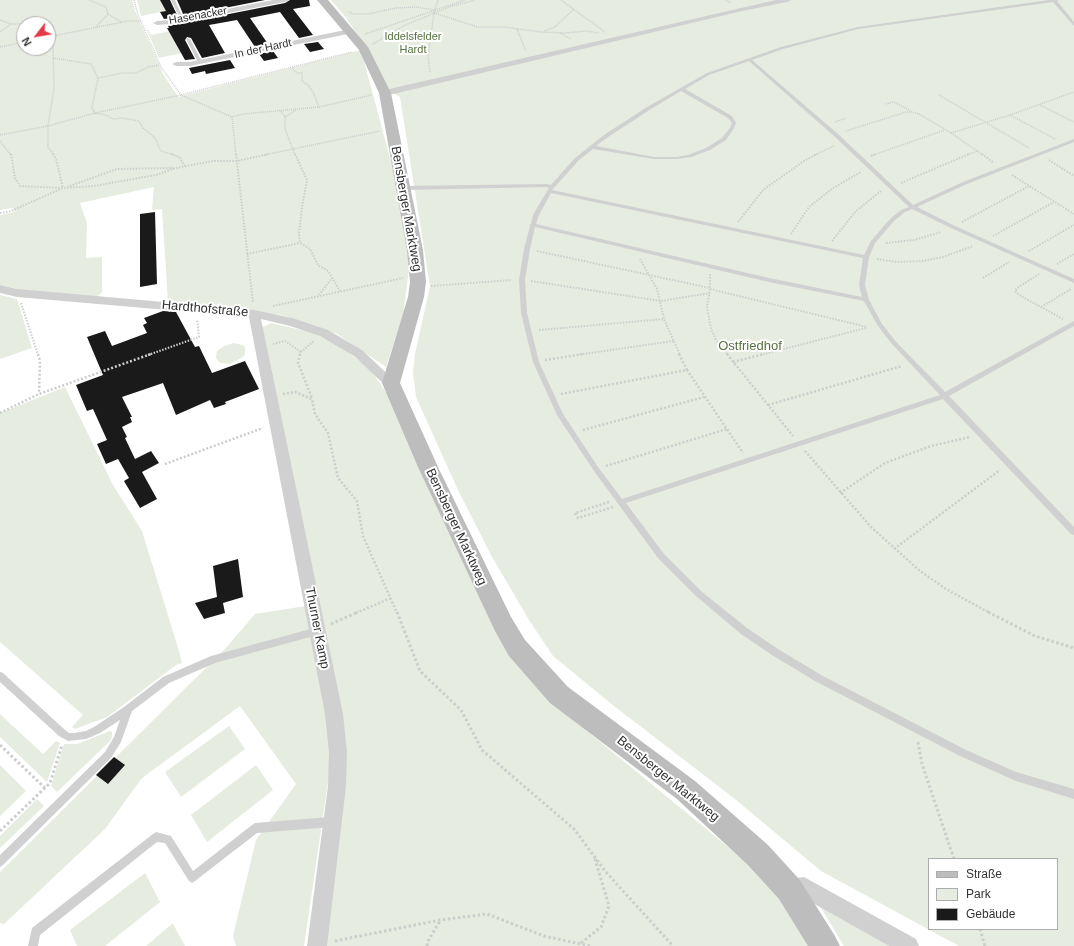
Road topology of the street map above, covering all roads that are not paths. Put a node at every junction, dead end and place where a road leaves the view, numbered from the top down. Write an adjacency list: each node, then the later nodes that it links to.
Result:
1 (173, 0): 6 (lane)
2 (285, 0): 6 (street, Hasenacker)
3 (322, 0): 9 (street, Bensberger Marktweg)
4 (787, 0): 15 (street)
5 (1055, 0): 8 (lane); 11 (lane)
6 (183, 20): 7 (street, Hasenacker)
7 (157, 23)
8 (1074, 25)
9 (352, 35): 12 (street, In der Hardt); 15 (street, Bensberger Marktweg)
10 (188, 39): 12 (lane)
11 (749, 59): 14 (lane); 20 (lane)
12 (200, 62): 13 (street, In der Hardt)
13 (176, 64)
14 (681, 89): 17 (lane); 17 (lane)
15 (385, 93): 18 (street, Bensberger Marktweg)
16 (1074, 140): 20 (lane)
17 (592, 147): 19 (lane)
18 (404, 188): 19 (lane); 28 (street, Bensberger Marktweg)
19 (551, 189): 21 (lane); 22 (lane)
20 (911, 206): 22 (lane); 23 (lane)
21 (532, 225): 25 (lane); 30 (lane)
22 (866, 257): 25 (lane)
23 (1074, 281)
24 (0, 289): 26 (street, Hardthofstraße)
25 (866, 300): 29 (lane)
26 (257, 314): 28 (street, Hardthofstraße); 32 (street, Thurner Kamp)
27 (1073, 323): 29 (lane)
28 (392, 383): 38 (street, Bensberger Marktweg)
29 (944, 396): 30 (lane); 31 (lane)
30 (621, 502): 35 (lane)
31 (1074, 532)
32 (318, 630): 34 (lane); 36 (street, Thurner Kamp)
33 (0, 676): 34 (lane)
34 (128, 710): 37 (lane)
35 (1074, 794)
36 (333, 822): 39 (street, Thurner Kamp); 40 (lane)
37 (0, 862)
38 (789, 889): 41 (street, Bensberger Marktweg); 42 (street)
39 (317, 945)
40 (33, 946)
41 (825, 946)
42 (909, 946)

